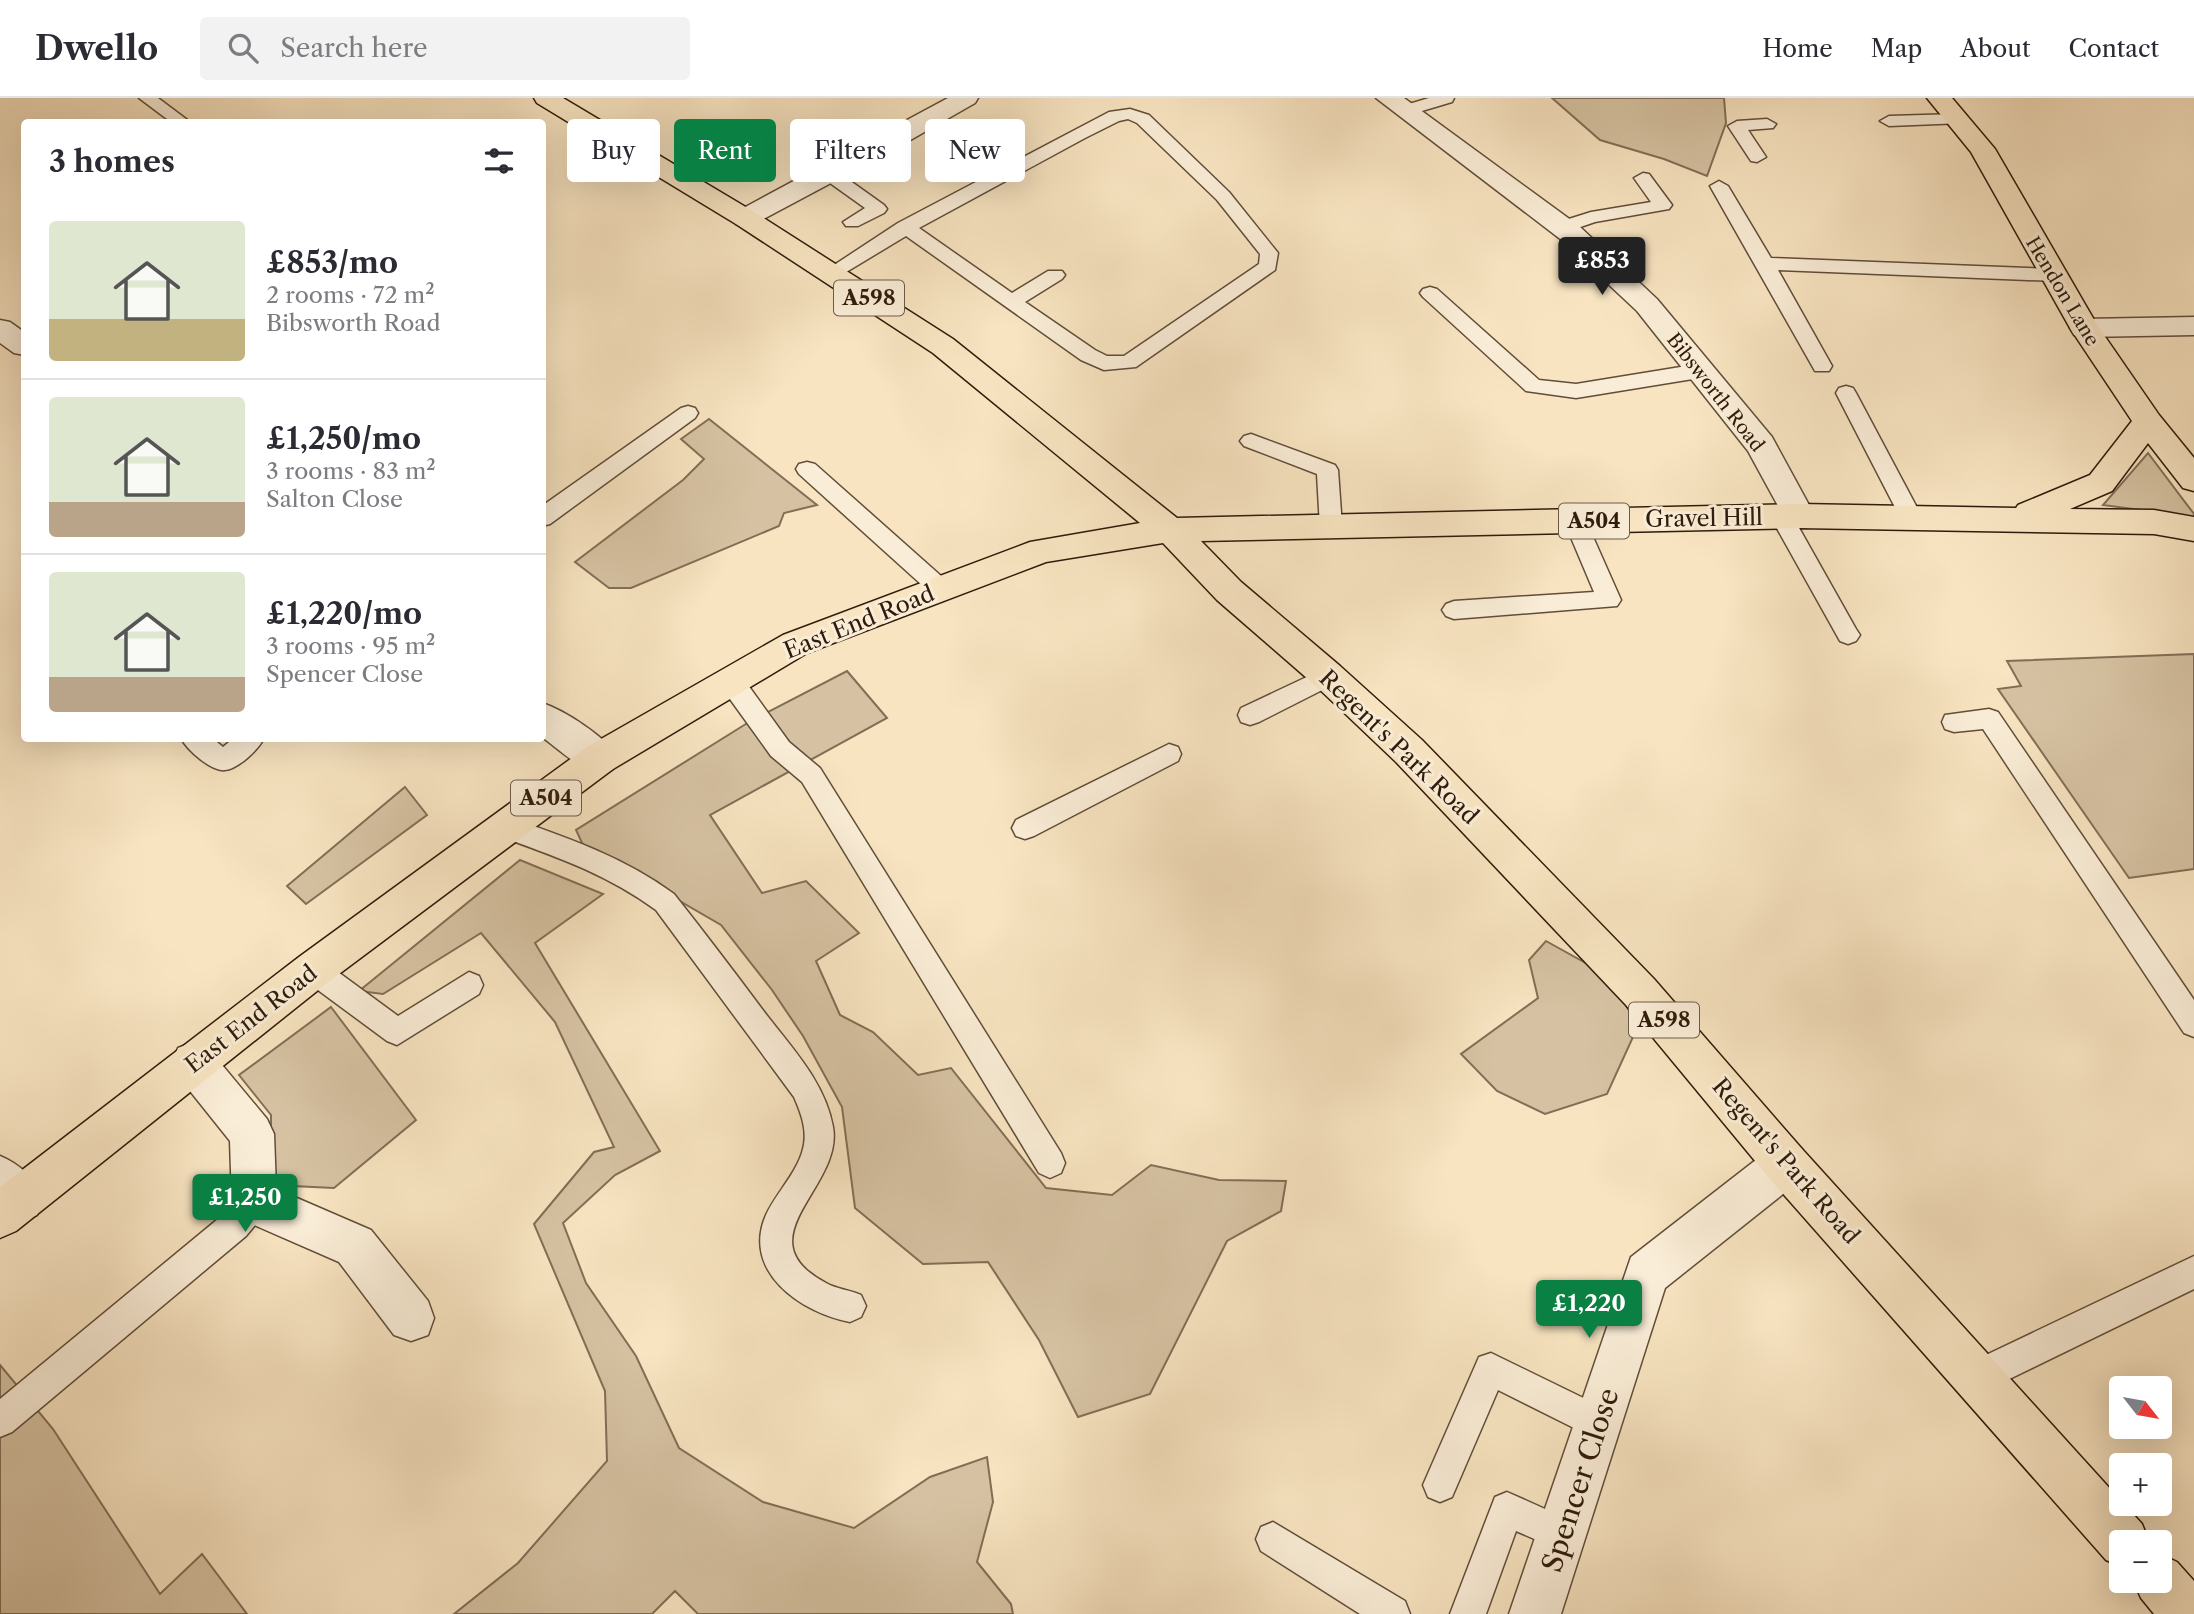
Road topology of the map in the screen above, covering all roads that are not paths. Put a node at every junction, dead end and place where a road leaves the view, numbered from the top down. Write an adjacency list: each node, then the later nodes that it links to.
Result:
1 (147, 98): 7 (lane)
2 (546, 98): 17 (main road, Regent's Park Road / A598)
3 (966, 98): 11 (street)
4 (1446, 98): 6 (lane)
5 (1939, 98): 8 (main road, Hendon Lane)
6 (1397, 104): 20 (street, Bibsworth Road)
7 (177, 119)
8 (1956, 119): 9 (lane); 24 (main road, Hendon Lane)
9 (1889, 121)
10 (1767, 124): 12 (lane)
11 (911, 129)
12 (1756, 157)
13 (1643, 178): 20 (lane)
14 (814, 182): 17 (street)
15 (840, 182): 18 (lane)
16 (1719, 186): 21 (lane)
17 (745, 218): 22 (main road, Regent's Park Road / A598)
18 (852, 222)
19 (905, 227): 22 (lane); 26 (lane); 26 (lane)
20 (1563, 227): 32 (street, Bibsworth Road)
21 (1765, 264): 24 (lane); 31 (lane)
22 (831, 273): 46 (main road, Regent's Park Road / A598)
23 (1055, 275): 26 (lane)
24 (2054, 275): 29 (main road, Hendon Lane)
25 (1430, 293): 32 (lane)
26 (1013, 302)
27 (2194, 326): 29 (street)
28 (0, 328): 30 (street)
29 (2084, 328): 35 (main road, Hendon Lane)
30 (21, 344)
31 (1822, 366)
32 (1699, 371): 40 (street, Bibsworth Road)
33 (1846, 393): 41 (lane)
34 (688, 413): 39 (lane)
35 (2148, 422): 38 (main road, Hendon Lane); 42 (main road, A504)
36 (1251, 441): 44 (lane)
37 (807, 469): 47 (lane)
38 (2194, 480)
39 (546, 514)
40 (1790, 516): 41 (main road, Gravel Hill / A504); 43 (main road, Gravel Hill / A504); 49 (lane)
41 (1910, 517): 42 (main road, Gravel Hill / A504)
42 (2017, 518): 45 (main road, Gravel Hill / A504)
43 (1574, 521): 44 (main road, Gravel Hill / A504); 48 (lane)
44 (1331, 527): 46 (main road, Gravel Hill / A504)
45 (2194, 529)
46 (1170, 530): 47 (main road, East End Road / A504); 50 (main road, Regent's Park Road / A598)
47 (941, 589): 51 (main road, East End Road / A504)
48 (1454, 610)
49 (1848, 635)
50 (1328, 676): 52 (lane); 66 (main road, Regent's Park Road / A598)
51 (731, 681): 58 (main road, East End Road / A504); 65 (lane)
52 (1250, 715)
53 (546, 720): 58 (street)
54 (1954, 722): 63 (lane)
55 (199, 742): 56 (lane)
56 (247, 742)
57 (1169, 754): 60 (lane)
58 (600, 758): 59 (main road, East End Road / A504)
59 (505, 827): 61 (main road, East End Road / A504); 70 (lane)
60 (1026, 828)
61 (313, 970): 62 (lane); 64 (main road, East End Road / A504)
62 (469, 985)
63 (2194, 1024)
64 (193, 1062): 67 (main road, East End Road / A504); 68 (street)
65 (1051, 1163)
66 (1786, 1164): 72 (main road, Regent's Park Road / A598); 74 (street, Spencer Close)
67 (7, 1197)
68 (254, 1202): 71 (street); 73 (lane)
69 (2194, 1272): 72 (lane)
70 (850, 1306)
71 (411, 1318)
72 (1977, 1377): 76 (main road, Regent's Park Road / A598)
73 (0, 1420)
74 (1598, 1423): 75 (lane); 77 (street, Spencer Close)
75 (1440, 1485)
76 (2113, 1530)
77 (1562, 1534): 81 (lane); 82 (street, Spencer Close)
78 (1273, 1539): 80 (lane)
79 (2170, 1593): 83 (main road)
80 (1392, 1614)
81 (1468, 1614)
82 (1535, 1614)
83 (2188, 1614)

